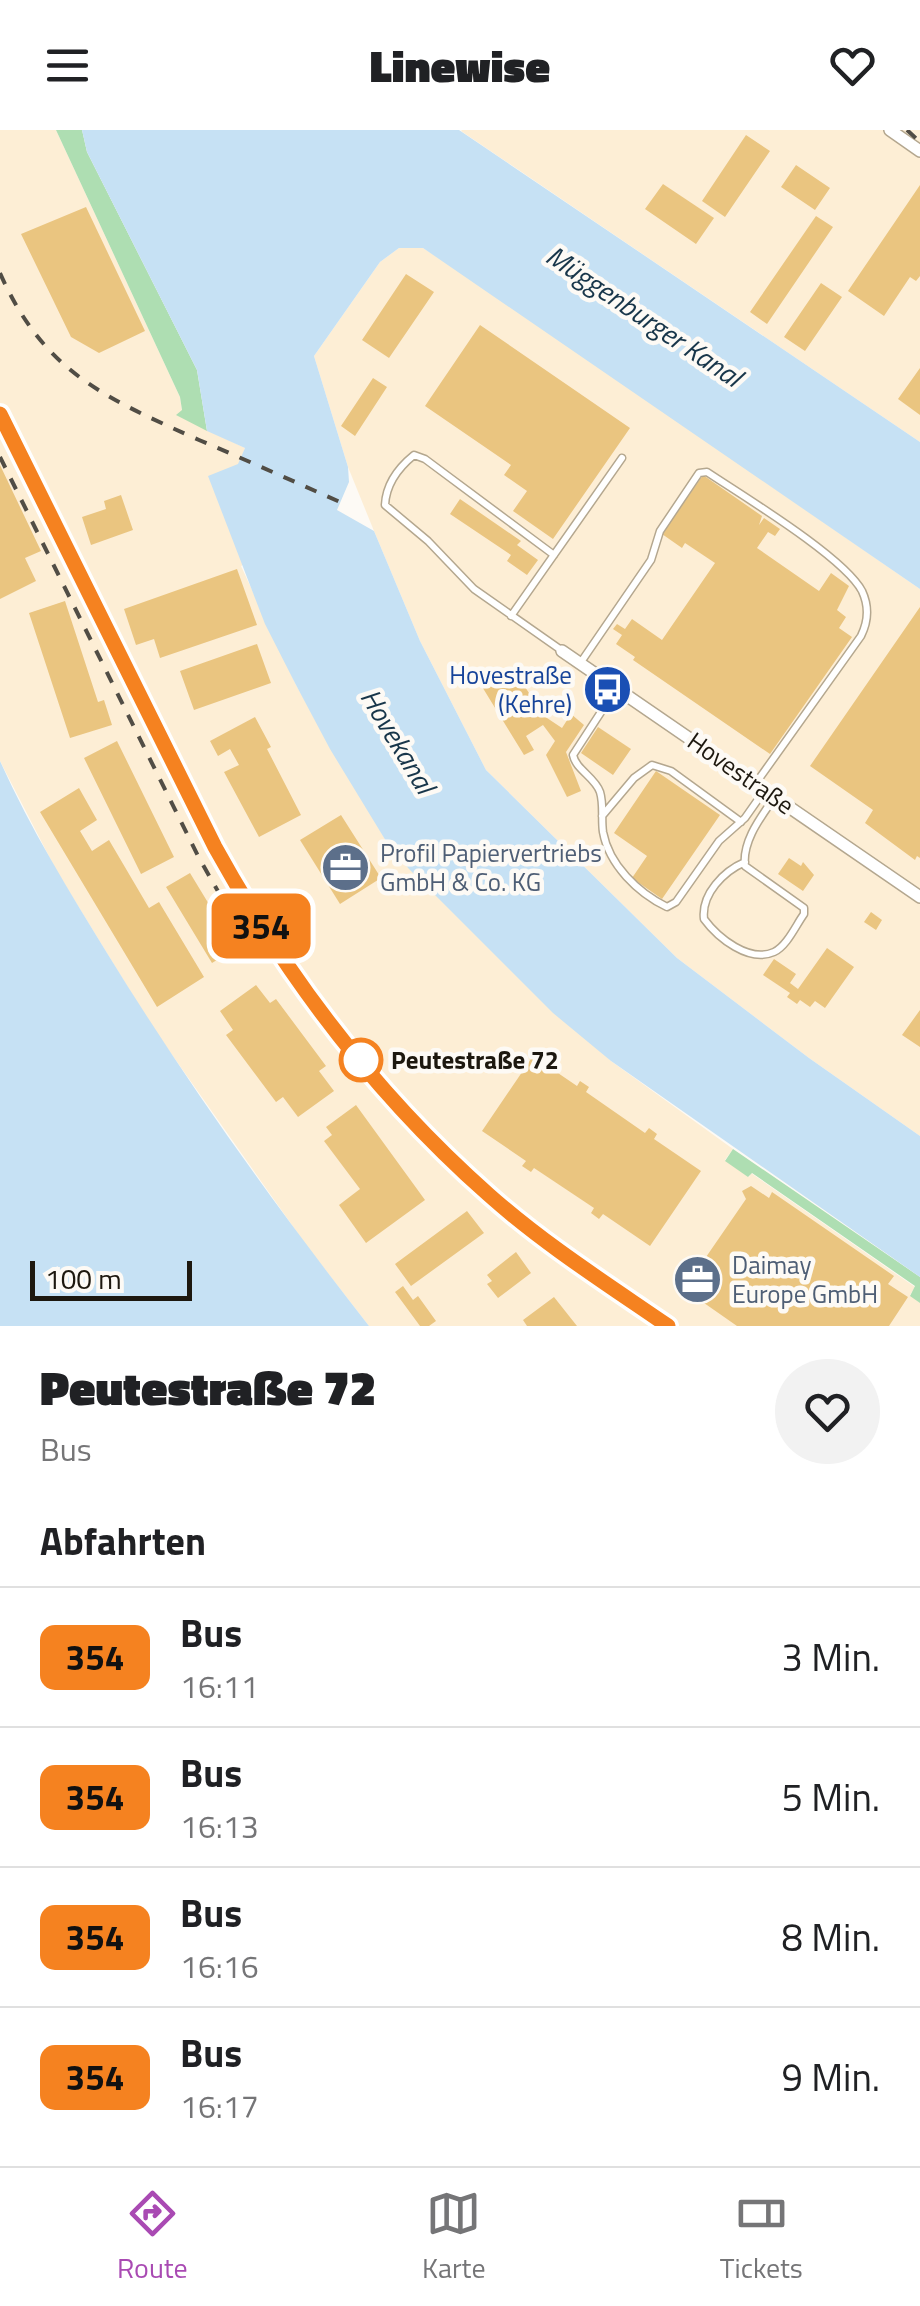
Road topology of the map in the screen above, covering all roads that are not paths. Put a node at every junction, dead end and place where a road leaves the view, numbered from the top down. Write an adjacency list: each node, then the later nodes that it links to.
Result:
1 (890, 130): 2 (street)
2 (920, 151)
3 (0, 414): 15 (street)
4 (622, 458): 5 (lane)
5 (554, 555): 6 (lane); 6 (lane)
6 (512, 616): 7 (lane)
7 (562, 651): 8 (street, Hovestraße)
8 (580, 663): 9 (street, Hovestraße); 10 (lane)
9 (617, 687): 10 (street, Hovestraße); 11 (lane)
10 (765, 790): 12 (lane); 13 (lane); 14 (street, Hovestraße)
11 (602, 816): 12 (lane); 12 (lane)
12 (741, 822)
13 (745, 862): 13 (lane)
14 (920, 897)
15 (668, 1326)

